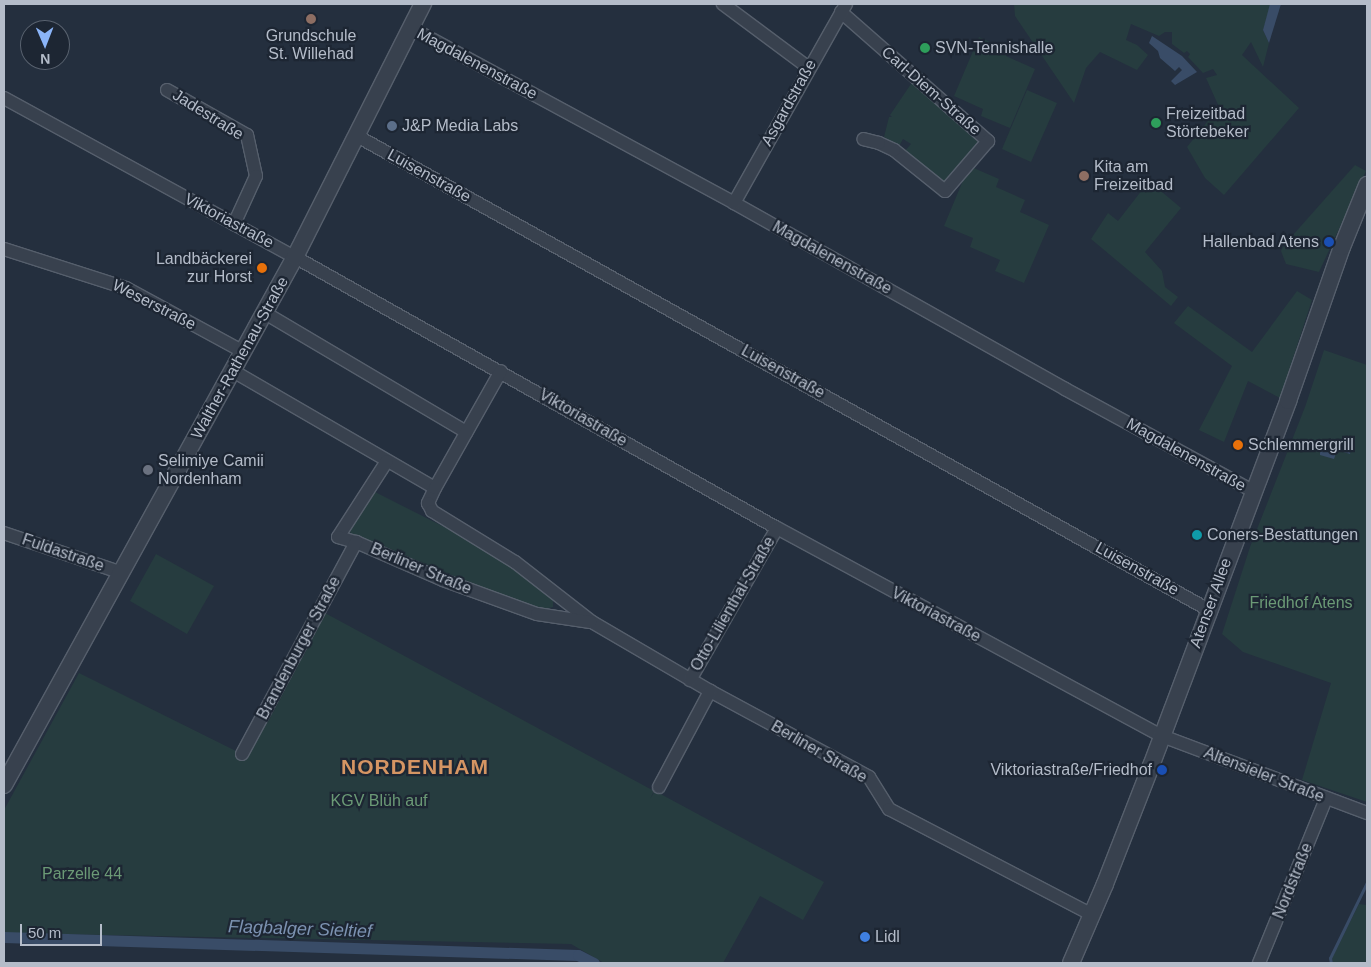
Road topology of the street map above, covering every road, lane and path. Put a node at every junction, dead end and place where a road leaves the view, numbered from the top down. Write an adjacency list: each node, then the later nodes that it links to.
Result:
1 (422, 4): 4 (street, Walther-Rathenau-Straße)
2 (723, 4): 5 (street)
3 (843, 8): 5 (street, Asgardstraße); 9 (street, Carl-Diem-Straße)
4 (411, 28): 8 (street, Walther-Rathenau-Straße); 11 (street, Magdalenenstraße)
5 (809, 68): 11 (street, Asgardstraße)
6 (167, 90): 12 (street, Jadestraße)
7 (4, 98): 12 (street, Viktoriastraße)
8 (357, 136): 14 (street, Walther-Rathenau-Straße); 27 (street, Luisenstraße)
9 (863, 139)
10 (1367, 185): 22 (street, Atenser Allee)
11 (734, 203): 22 (street, Magdalenenstraße)
12 (234, 224): 14 (street, Viktoriastraße)
13 (4, 249): 16 (street, Weserstraße)
14 (295, 257): 15 (street, Walther-Rathenau-Straße); 18 (street, Viktoriastraße)
15 (265, 313): 16 (street, Walther-Rathenau-Straße); 19 (street)
16 (244, 352): 17 (street, Walther-Rathenau-Straße)
17 (233, 371): 20 (street); 26 (street, Walther-Rathenau-Straße)
18 (501, 371): 19 (street); 23 (street, Viktoriastraße)
19 (466, 432): 21 (street)
20 (387, 461): 21 (street); 25 (street, Berliner Straße)
21 (434, 488): 28 (street, Berliner Straße)
22 (1253, 491): 27 (street, Atenser Allee)
23 (777, 528): 29 (street, Otto-Lilienthal-Straße); 31 (street, Viktoriastraße)
24 (4, 532): 26 (street, Fuldastraße)
25 (356, 542): 28 (street, Berliner Straße); 32 (street, Brandenburger Straße)
26 (122, 573): 33 (street, Walther-Rathenau-Straße)
27 (1208, 610): 31 (street, Atenser Allee)
28 (592, 622): 29 (street, Berliner Straße)
29 (690, 680): 30 (street, Berliner Straße)
30 (710, 691): 34 (street); 37 (street, Berliner Straße)
31 (1162, 736): 35 (street, Altensieler Straße); 37 (street, Atenser Allee)
32 (242, 754)
33 (4, 785)
34 (659, 787)
35 (1326, 798): 36 (street, Altensieler Straße); 39 (street, Nordstraße)
36 (1367, 813)
37 (1092, 915): 38 (street, Atenser Allee)
38 (1071, 963)
39 (1259, 963)

